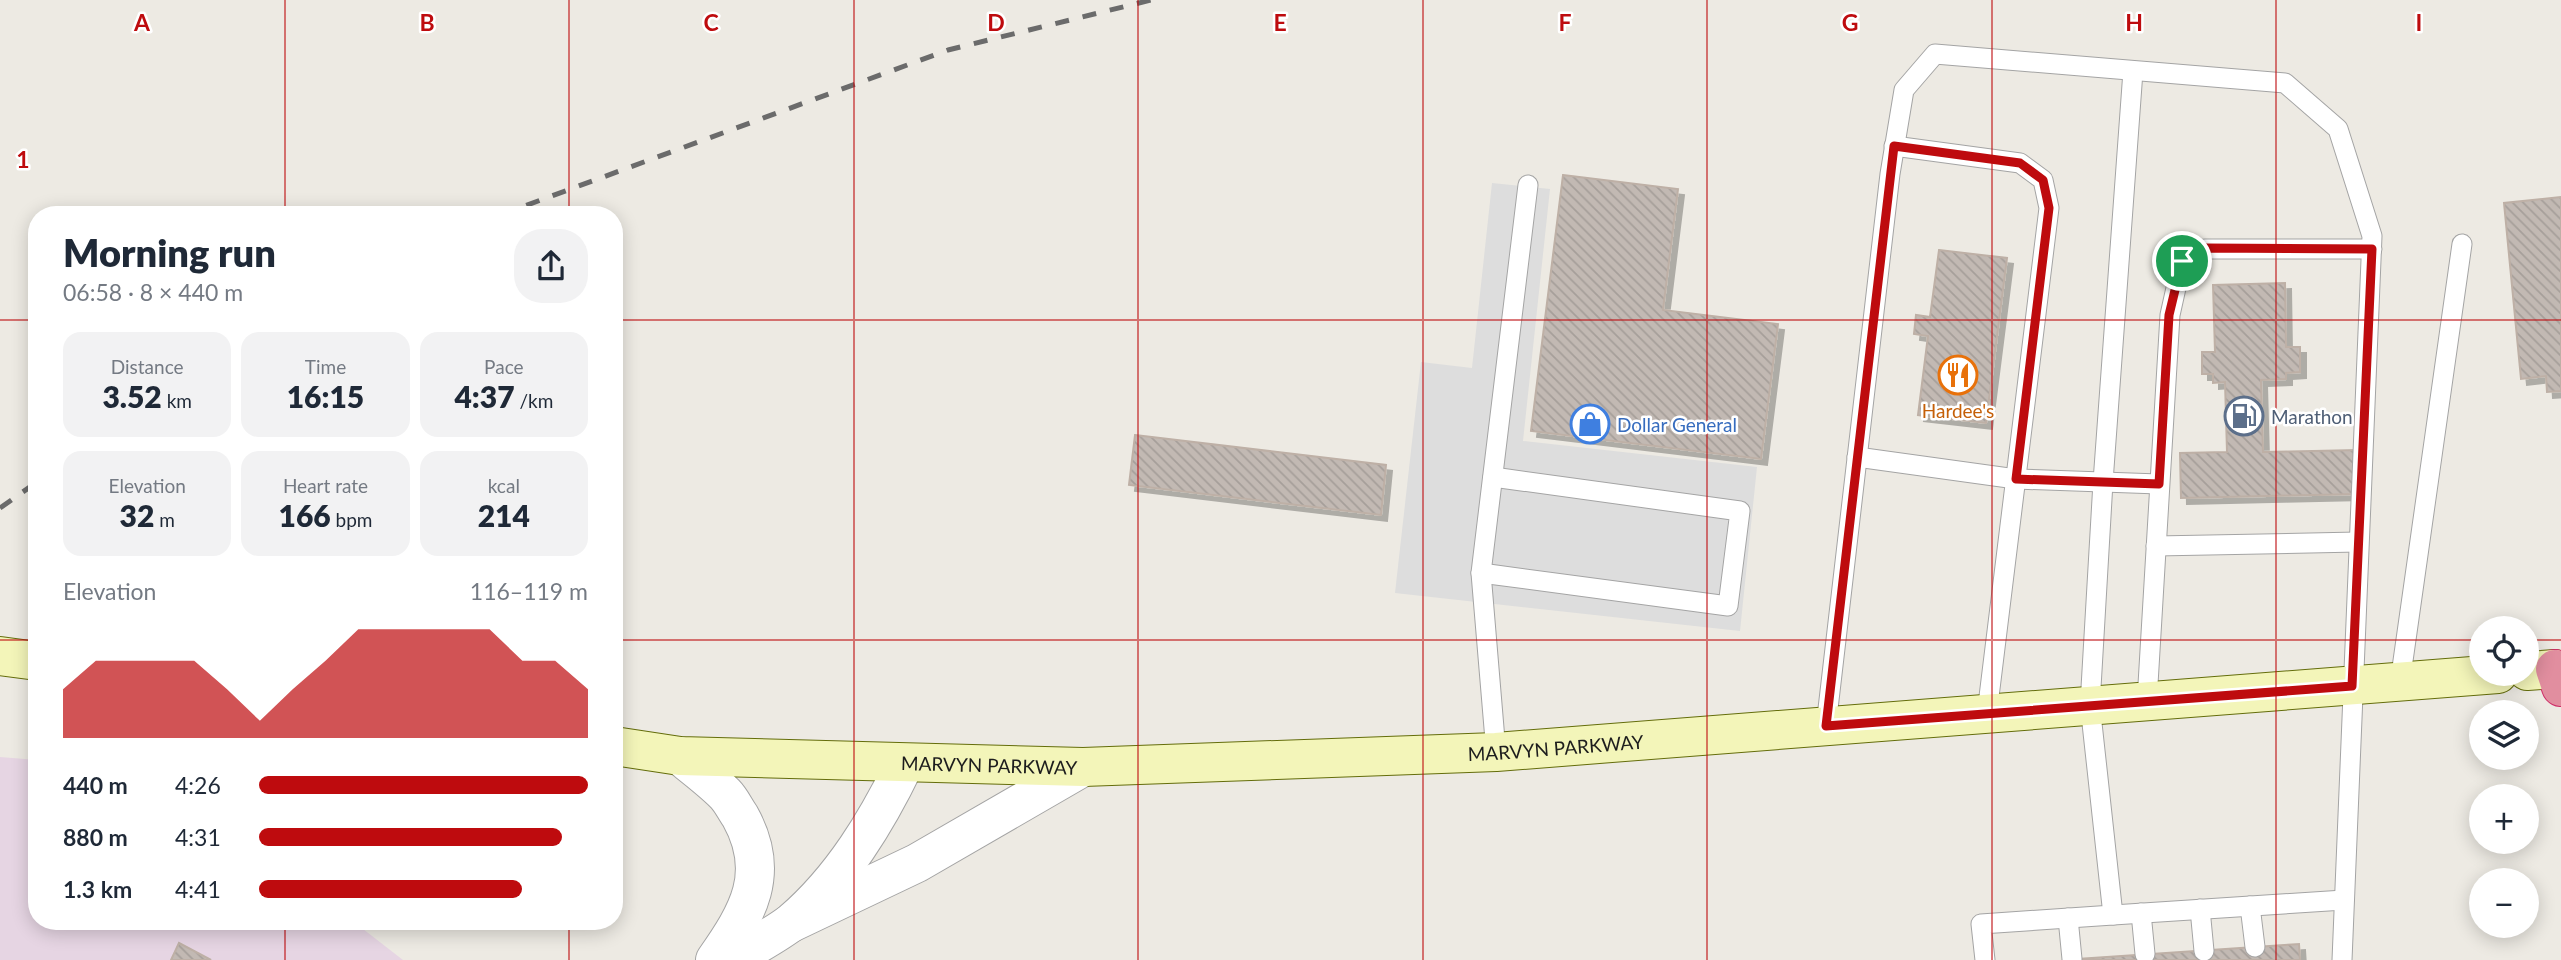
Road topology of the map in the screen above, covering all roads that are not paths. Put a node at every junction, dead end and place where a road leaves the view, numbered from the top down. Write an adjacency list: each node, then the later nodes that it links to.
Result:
1 (2133, 71): 2 (lane); 5 (lane); 9 (lane)
2 (1894, 146): 6 (lane); 8 (lane)
3 (1528, 185): 7 (lane)
4 (2462, 244): 17 (lane)
5 (2372, 249): 10 (lane); 11 (lane)
6 (1857, 457): 8 (lane); 22 (lane)
7 (1493, 477): 13 (lane); 13 (lane)
8 (2016, 479): 9 (lane); 21 (lane)
9 (2103, 482): 10 (lane); 20 (lane)
10 (2159, 484): 12 (lane)
11 (2358, 542): 12 (lane); 18 (lane)
12 (2156, 546): 19 (lane)
13 (1481, 573): 24 (lane)
14 (0, 656): 15 (main road)
15 (28, 660)
16 (2469, 676): 17 (main road, MARVYN PARKWAY)
17 (2400, 682): 18 (main road, MARVYN PARKWAY)
18 (2352, 686): 19 (main road, MARVYN PARKWAY); 28 (lane)
19 (2147, 701): 20 (main road, MARVYN PARKWAY)
20 (2090, 705): 21 (main road, MARVYN PARKWAY); 32 (lane)
21 (1987, 713): 22 (main road, MARVYN PARKWAY)
22 (1826, 726): 24 (main road, MARVYN PARKWAY)
23 (623, 747): 25 (main road, MARVYN PARKWAY)
24 (1496, 752): 27 (main road, MARVYN PARKWAY)
25 (680, 756): 26 (main road, MARVYN PARKWAY); 39 (street)
26 (905, 763): 27 (main road, MARVYN PARKWAY); 34 (street)
27 (1083, 767): 34 (street)
28 (2344, 900): 29 (lane); 42 (lane)
29 (2250, 906): 30 (lane); 35 (lane)
30 (2200, 909): 31 (lane); 36 (lane)
31 (2141, 913): 32 (lane); 37 (lane)
32 (2113, 915): 33 (lane)
33 (2068, 918): 38 (lane); 41 (lane)
34 (790, 923): 40 (street)
35 (2255, 947)
36 (2204, 951)
37 (2145, 954)
38 (2072, 959)
39 (715, 960)
40 (732, 960)
41 (1985, 960)
42 (2342, 960)

